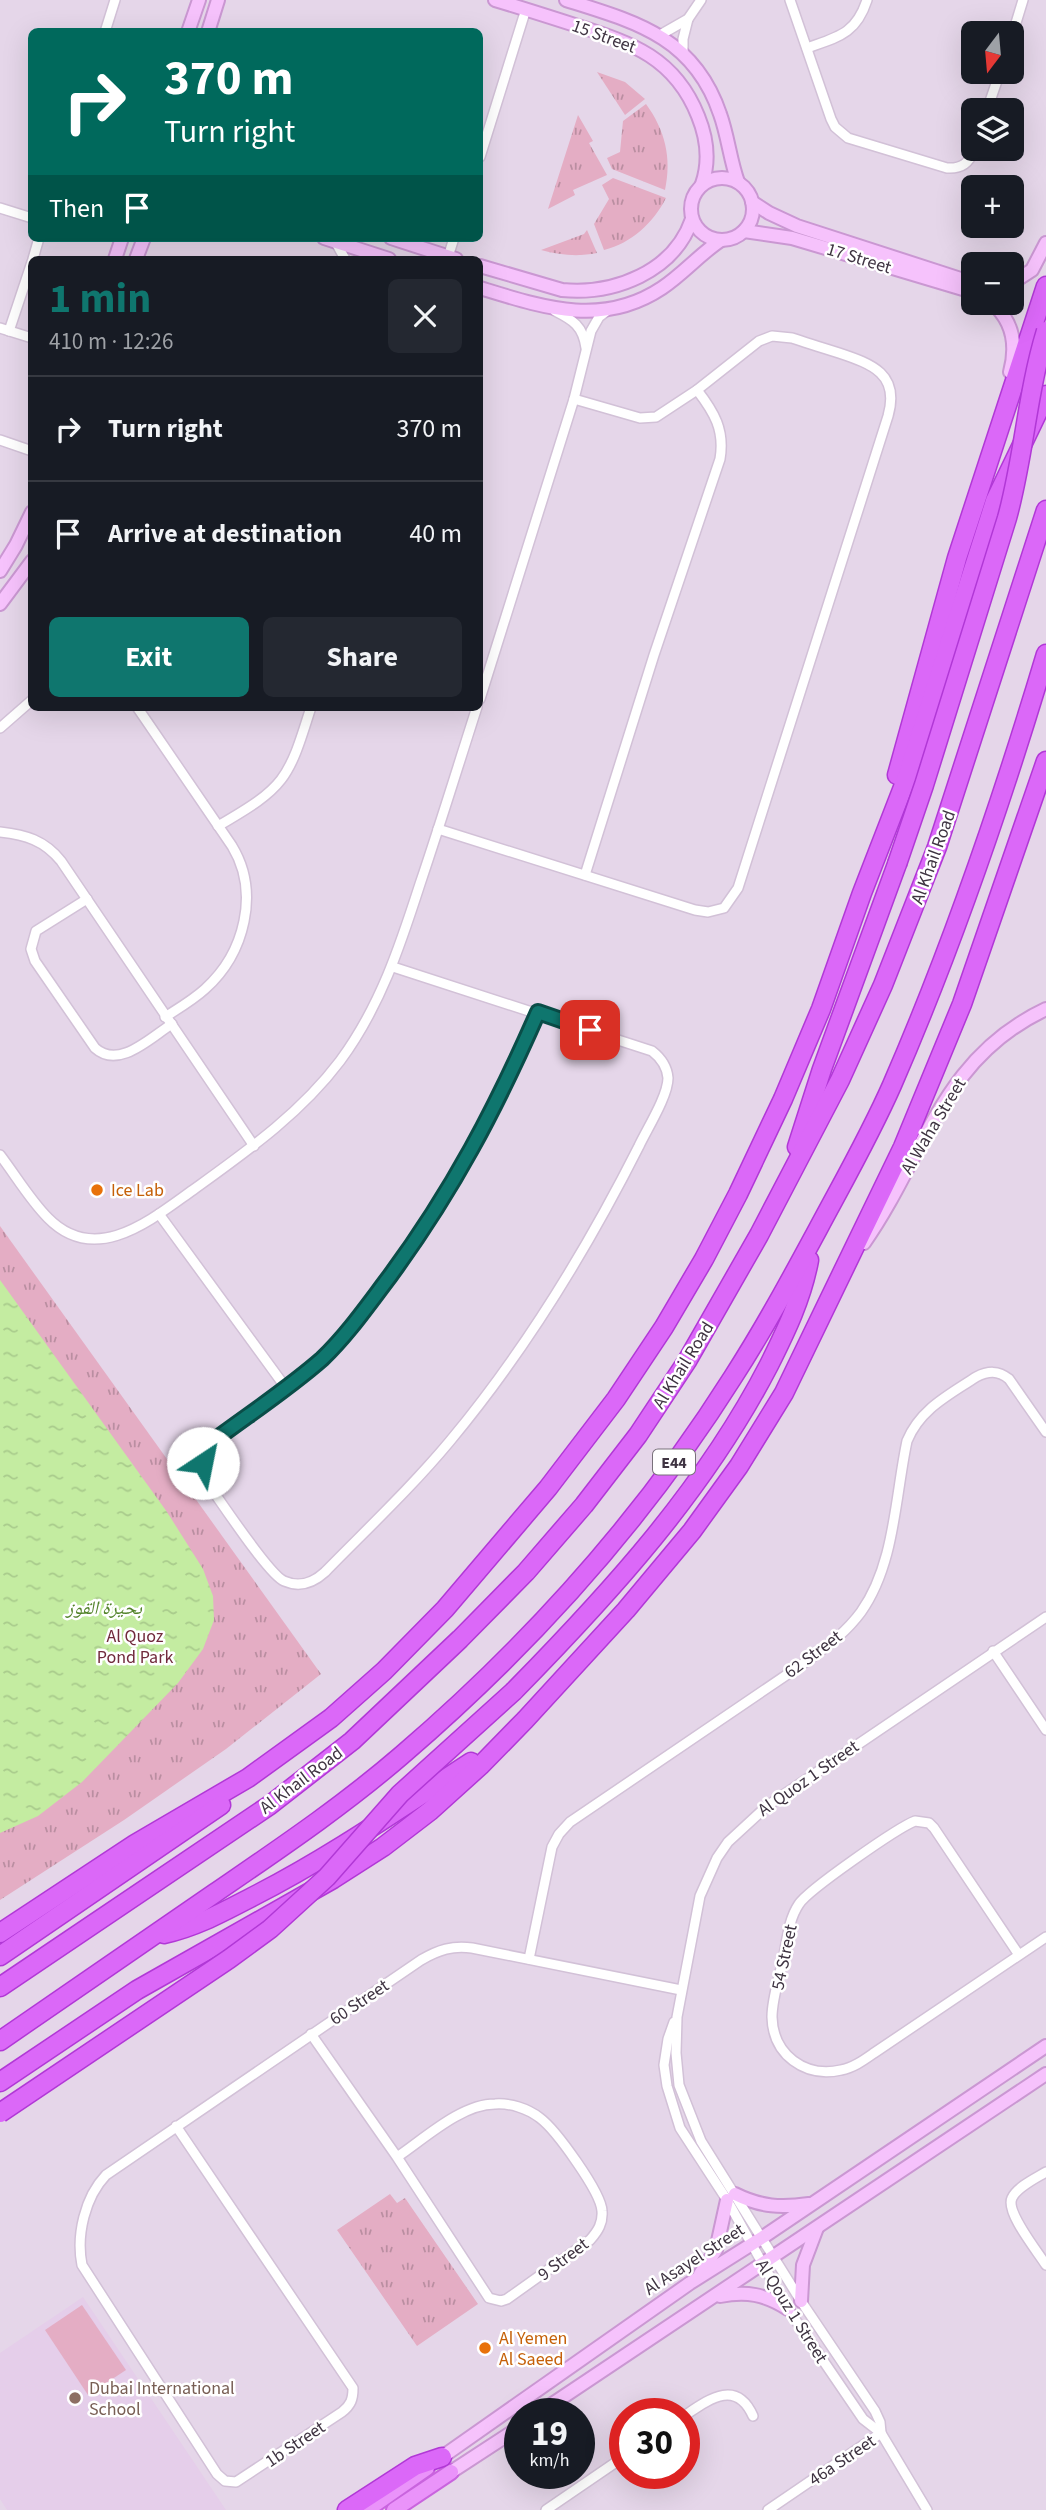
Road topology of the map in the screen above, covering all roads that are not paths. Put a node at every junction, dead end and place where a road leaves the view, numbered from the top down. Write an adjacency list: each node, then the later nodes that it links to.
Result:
1 (115, 0): 13 (street)
2 (198, 0): 14 (street)
3 (218, 0): 15 (street)
4 (495, 0): 10 (street, 15 Street)
5 (566, 0): 16 (street, 15 Street)
6 (701, 0): 11 (street)
7 (790, 0): 17 (street)
8 (867, 0): 17 (street)
9 (1023, 0): 12 (street)
10 (526, 9): 19 (street); 22 (street, 15 Street)
11 (688, 19): 16 (street); 18 (street)
12 (1017, 21)
13 (106, 28)
14 (189, 28)
15 (209, 28)
16 (660, 35): 18 (street, 15 Street)
17 (807, 48): 20 (street)
18 (682, 53): 21 (street, 15 Street)
19 (483, 147)
20 (968, 161)
21 (738, 182): 22 (street); 23 (street)
22 (702, 184): 26 (street)
23 (752, 202): 27 (street); 41 (street, 17 Street)
24 (0, 208): 25 (street)
25 (28, 217)
26 (692, 219): 28 (street); 38 (street)
27 (744, 231): 28 (street); 43 (street, 17 Street)
28 (721, 240): 46 (street)
29 (331, 242): 34 (street)
30 (335, 242): 33 (street)
31 (403, 242): 37 (street)
32 (1046, 243): 40 (street)
33 (374, 254): 35 (street); 36 (street)
34 (342, 256)
35 (369, 256)
36 (380, 256)
37 (446, 256)
38 (483, 267)
39 (28, 271): 48 (street)
40 (1024, 276)
41 (961, 279)
42 (1046, 286): 57 (highway)
43 (961, 288)
44 (483, 289): 45 (street)
45 (552, 309): 46 (street); 51 (street)
46 (609, 309): 51 (street)
47 (1001, 315): 57 (street)
48 (5, 330): 50 (street)
49 (1046, 331): 85 (highway, bridge)
50 (28, 337)
51 (586, 353): 54 (street)
52 (697, 390): 54 (street); 77 (street); 77 (street)
53 (1046, 395): 75 (highway)
54 (574, 399): 64 (street)
55 (0, 440): 56 (street)
56 (28, 450)
57 (988, 464): 75 (highway)
58 (1046, 510): 85 (highway, Al Khail Road / E44)
59 (28, 520): 61 (street)
60 (28, 566): 62 (street)
61 (0, 571)
62 (0, 604)
63 (1046, 654): 87 (highway, E44)
64 (483, 689)
65 (28, 704): 69 (street)
66 (140, 711): 72 (street)
67 (310, 711): 72 (street)
68 (476, 711): 73 (street)
69 (0, 728)
70 (1046, 761): 76 (highway)
71 (1046, 792): 76 (highway)
72 (218, 827): 82 (street)
73 (438, 829): 77 (street); 79 (street)
74 (0, 832): 78 (street)
75 (885, 835): 95 (highway)
76 (1016, 850): 88 (highway)
77 (585, 875)
78 (87, 899): 82 (street); 82 (street)
79 (393, 967): 81 (street); 83 (street)
80 (1046, 1009): 88 (street, Al Waha Street)
81 (538, 1012): 89 (street); 89 (street)
82 (168, 1020): 83 (street)
83 (254, 1146): 86 (street)
84 (0, 1155): 86 (street)
85 (789, 1181): 103 (highway, Al Khail Road / E44)
86 (159, 1214): 89 (street)
87 (812, 1239): 97 (highway, E44); 112 (highway, bridge)
88 (845, 1268): 94 (highway)
89 (286, 1388)
90 (1046, 1432): 102 (street, 62 Street)
91 (1046, 1617): 92 (street, Al Quoz 1 Street)
92 (993, 1651): 93 (street); 104 (street, Al Quoz 1 Street)
93 (1046, 1730)
94 (505, 1741): 97 (highway); 101 (highway)
95 (248, 1778): 96 (highway); 100 (highway)
96 (0, 1933)
97 (153, 1936): 107 (highway, E44)
98 (1046, 1937): 99 (street, 54 Street)
99 (1019, 1955): 99 (street, 54 Street)
100 (0, 1956)
101 (194, 1956): 110 (highway); 111 (highway)
102 (529, 1959): 104 (street, 60 Street); 106 (street, 60 Street)
103 (0, 1987)
104 (681, 1990): 105 (street, Al Quoz 1 Street)
105 (677, 2017): 116 (street, Al Qouz 1 Street)
106 (312, 2034): 113 (street, 60 Street); 114 (street, 9 Street)
107 (0, 2041)
108 (1046, 2046): 117 (street, Al Asayel Street)
109 (1046, 2074): 119 (street)
110 (0, 2082)
111 (0, 2095)
112 (0, 2113)
113 (176, 2126): 118 (street, 60 Street); 118 (street, 1b Street)
114 (397, 2157): 114 (street, 9 Street)
115 (1046, 2172): 124 (street)
116 (731, 2197): 117 (street); 120 (street); 121 (street, Al Qouz 1 Street); 125 (street)
117 (813, 2204): 120 (street, Al Asayel Street)
118 (88, 2205)
119 (817, 2228): 122 (street); 127 (street)
120 (763, 2237): 121 (street, Al Asayel Street); 122 (street, Al Qouz 1 Street)
121 (751, 2245): 123 (street, Al Qouz 1 Street); 125 (street, Al Asayel Street)
122 (774, 2257): 123 (street); 127 (street, Al Qouz 1 Street)
123 (762, 2265): 126 (street); 128 (street, Al Qouz 1 Street)
124 (1046, 2265)
125 (690, 2283): 134 (street, Al Asayel Street)
126 (713, 2298): 128 (street); 129 (street)
127 (801, 2301): 132 (street, Al Qouz 1 Street)
128 (788, 2309): 132 (street, Al Qouz 1 Street)
129 (562, 2398)
130 (700, 2405): 131 (street)
131 (753, 2416)
132 (881, 2433): 141 (street, 46a Street); 142 (street, Al Qouz 1 Street)
133 (504, 2435): 134 (street, Al Asayel Street)
134 (447, 2465): 136 (highway); 137 (main road, Al Asayel Street); 138 (main road, Al Asayel Street); 139 (main road)
135 (609, 2467): 140 (street)
136 (346, 2510)
137 (367, 2510)
138 (394, 2510)
139 (411, 2510)
140 (546, 2510)
141 (768, 2510)
142 (928, 2510)

